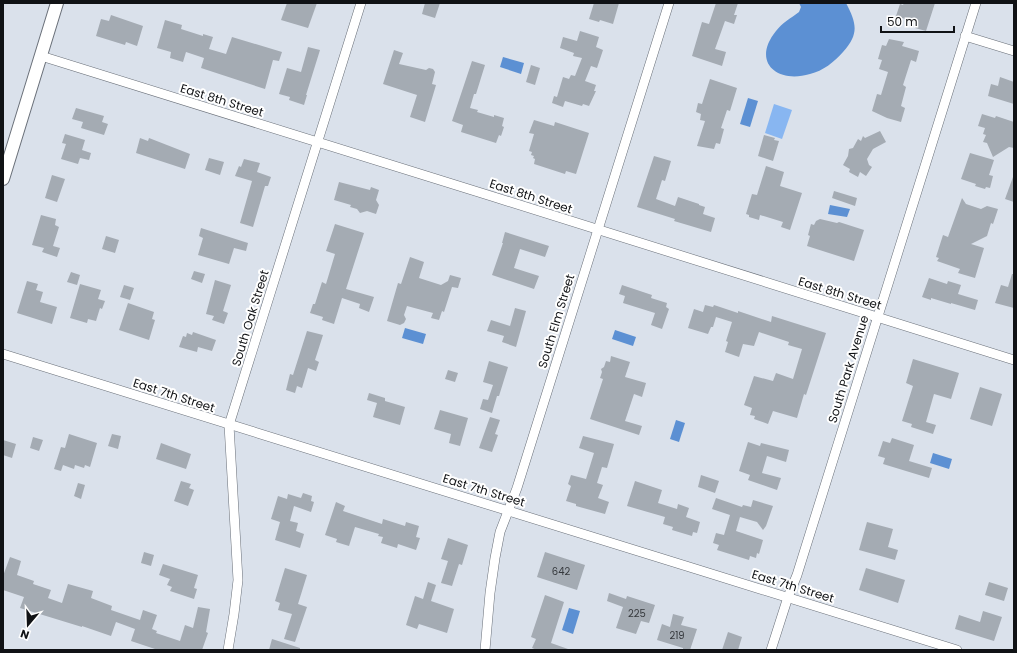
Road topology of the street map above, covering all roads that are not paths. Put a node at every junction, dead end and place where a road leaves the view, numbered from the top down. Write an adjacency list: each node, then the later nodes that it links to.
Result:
1 (57, 3): 7 (main road)
2 (361, 3): 8 (street, South Oak Street)
3 (668, 3): 10 (street, South Elm Street)
4 (976, 3): 5 (street, South Park Avenue)
5 (965, 36): 6 (street); 11 (street, South Park Avenue)
6 (1014, 52)
7 (41, 56): 8 (street, East 8th Street); 9 (main road)
8 (318, 142): 10 (street, East 8th Street); 14 (street, South Oak Street)
9 (3, 178)
10 (598, 230): 11 (street, East 8th Street); 15 (street, South Elm Street)
11 (877, 317): 13 (street, East 8th Street); 16 (street, South Park Avenue)
12 (3, 354): 14 (street, East 7th Street)
13 (1014, 360)
14 (229, 425): 15 (street, East 7th Street); 17 (street, South Oak Street)
15 (508, 510): 16 (street, East 7th Street); 18 (street, South Elm Street)
16 (788, 597): 19 (street, South Park Avenue); 20 (street, East 7th Street)
17 (228, 650)
18 (486, 650)
19 (771, 650)
20 (957, 650)

